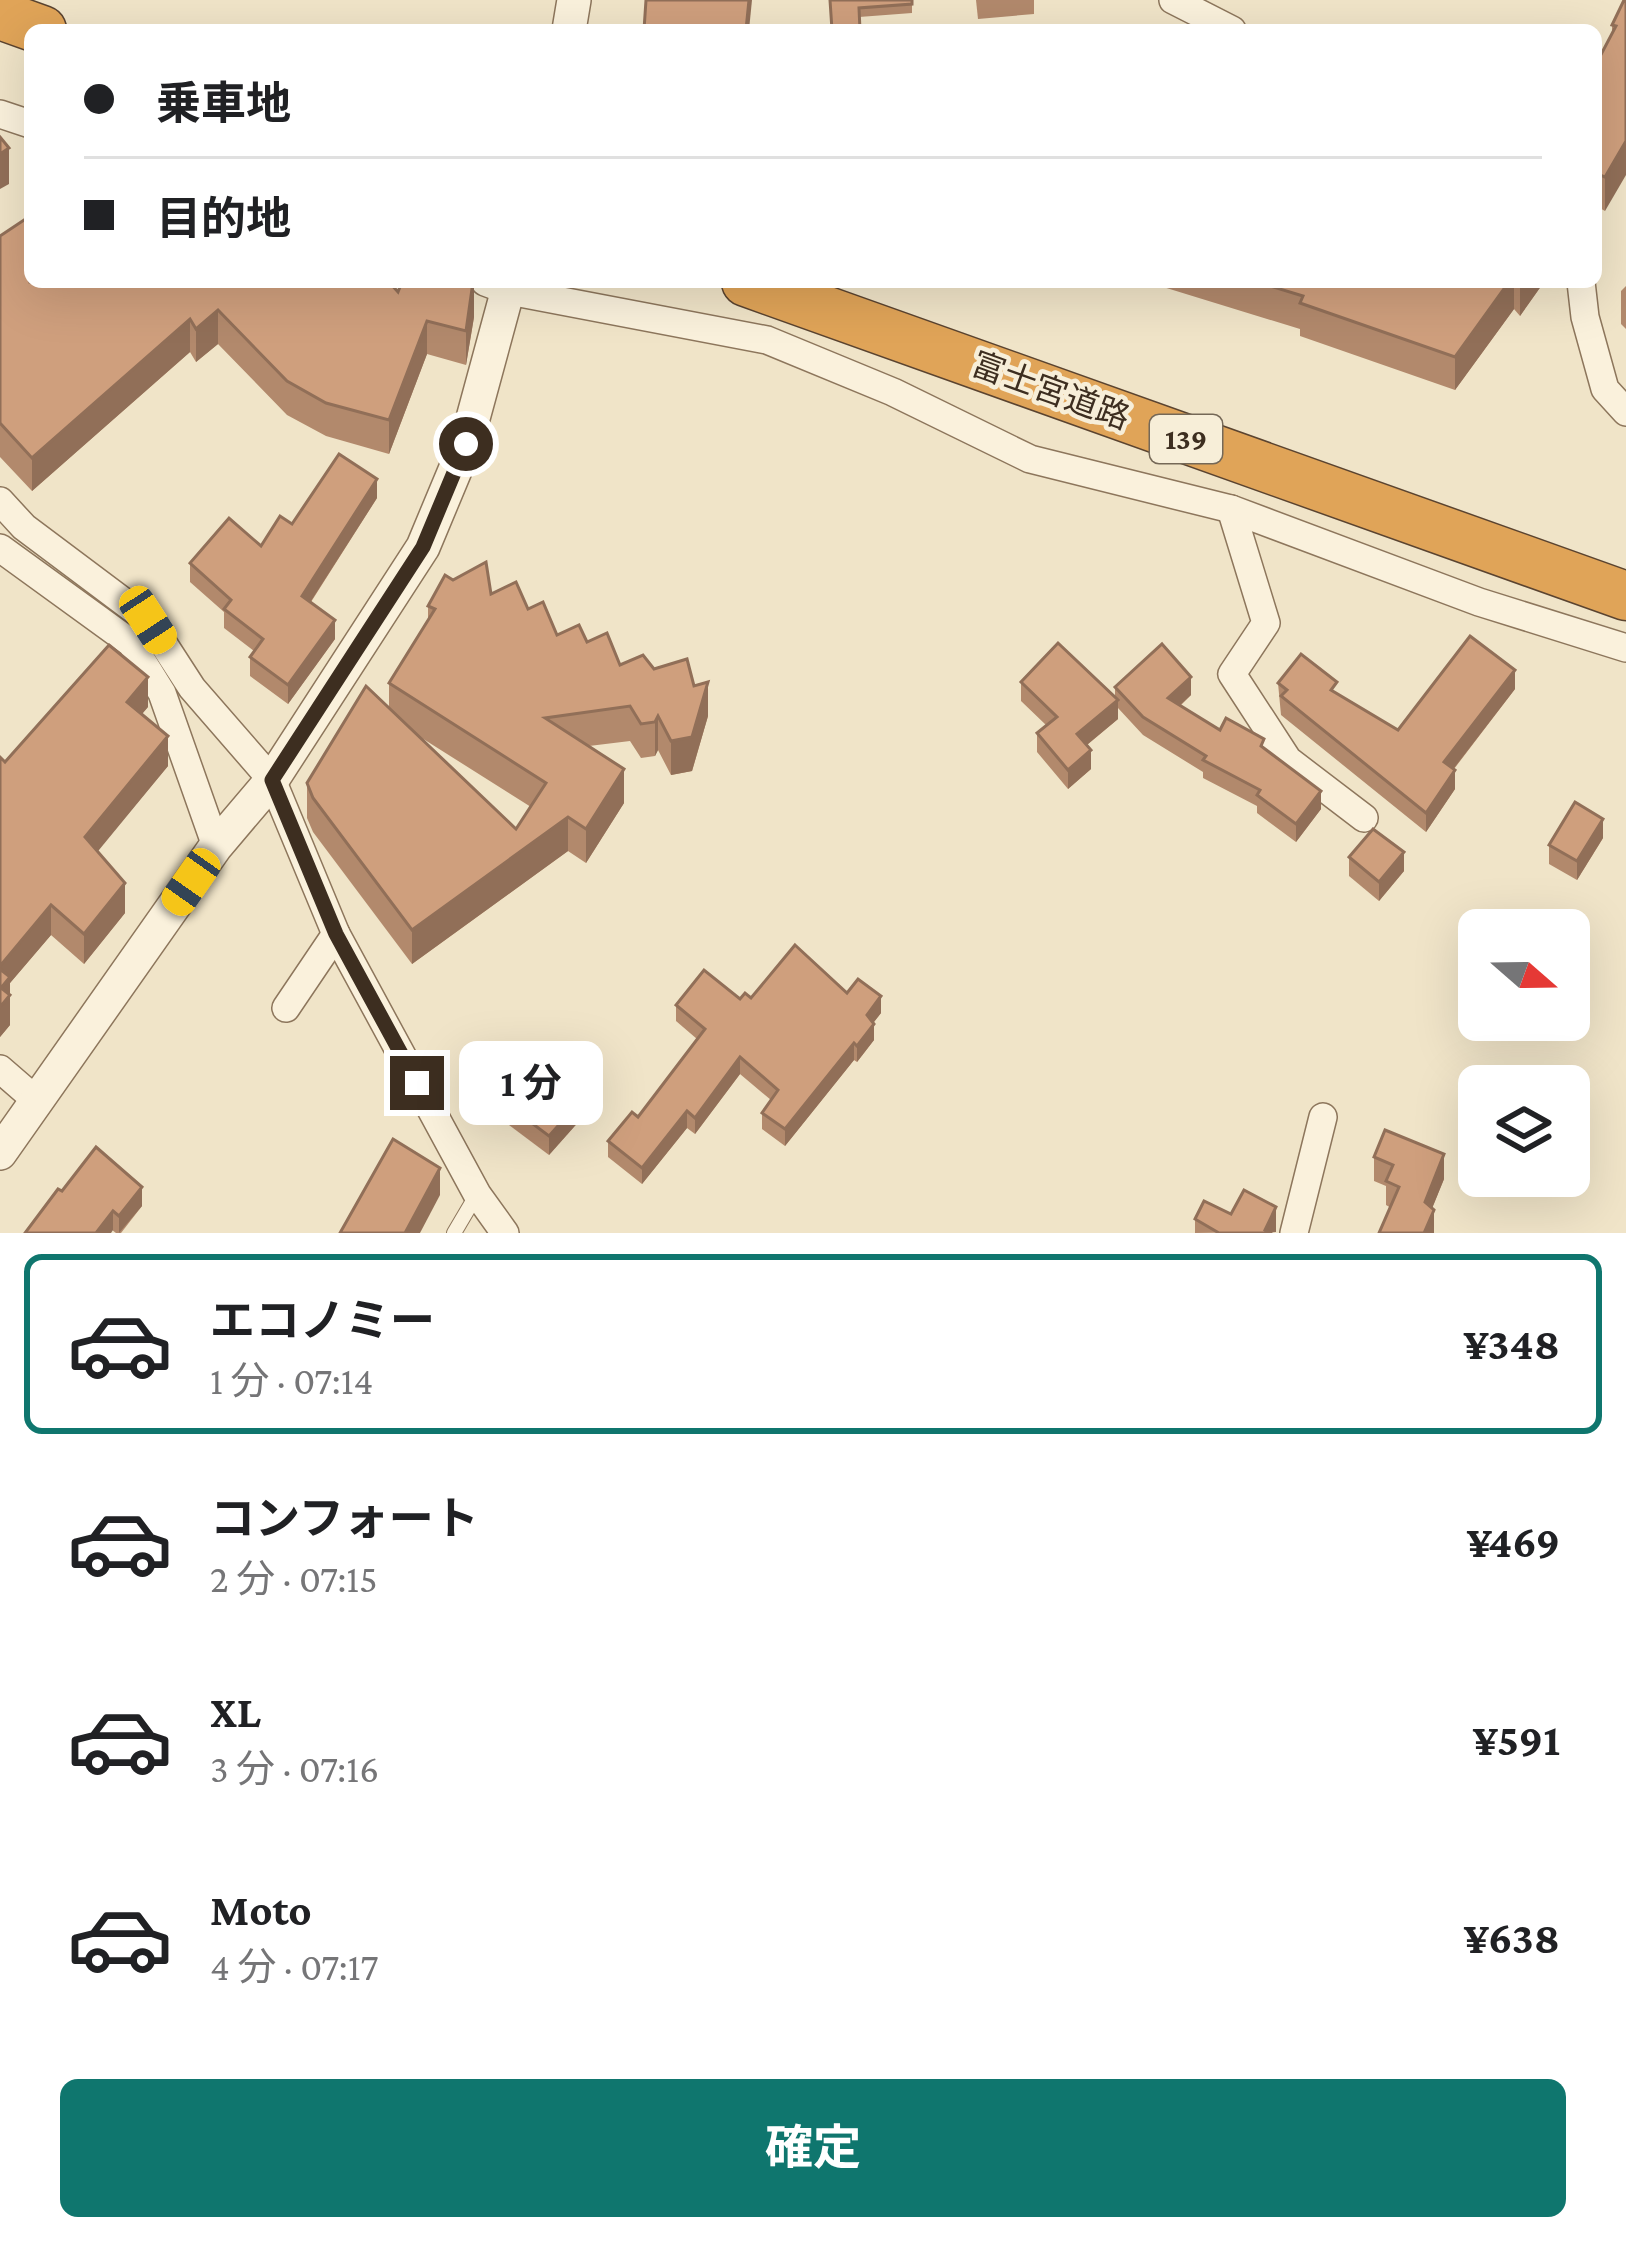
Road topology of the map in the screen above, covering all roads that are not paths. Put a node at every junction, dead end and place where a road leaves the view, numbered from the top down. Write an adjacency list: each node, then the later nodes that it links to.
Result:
1 (1173, 0): 2 (street)
2 (1220, 24)
3 (500, 288): 13 (street)
4 (516, 288): 9 (street)
5 (763, 288): 11 (highway, 富士宮道路 / 139)
6 (1582, 288): 7 (street)
7 (1626, 412)
8 (0, 501): 13 (street)
9 (1231, 509): 12 (street); 14 (street)
10 (0, 548): 15 (street)
11 (1626, 596)
12 (1626, 648)
13 (272, 780): 15 (street); 16 (street)
14 (1364, 818)
15 (216, 846): 19 (street)
16 (336, 934): 17 (street); 22 (street)
17 (286, 1008)
18 (0, 1069): 19 (street)
19 (37, 1101): 21 (street)
20 (1323, 1117): 25 (street)
21 (0, 1153)
22 (478, 1194): 23 (lane); 24 (street)
23 (454, 1233)
24 (505, 1233)
25 (1294, 1233)

